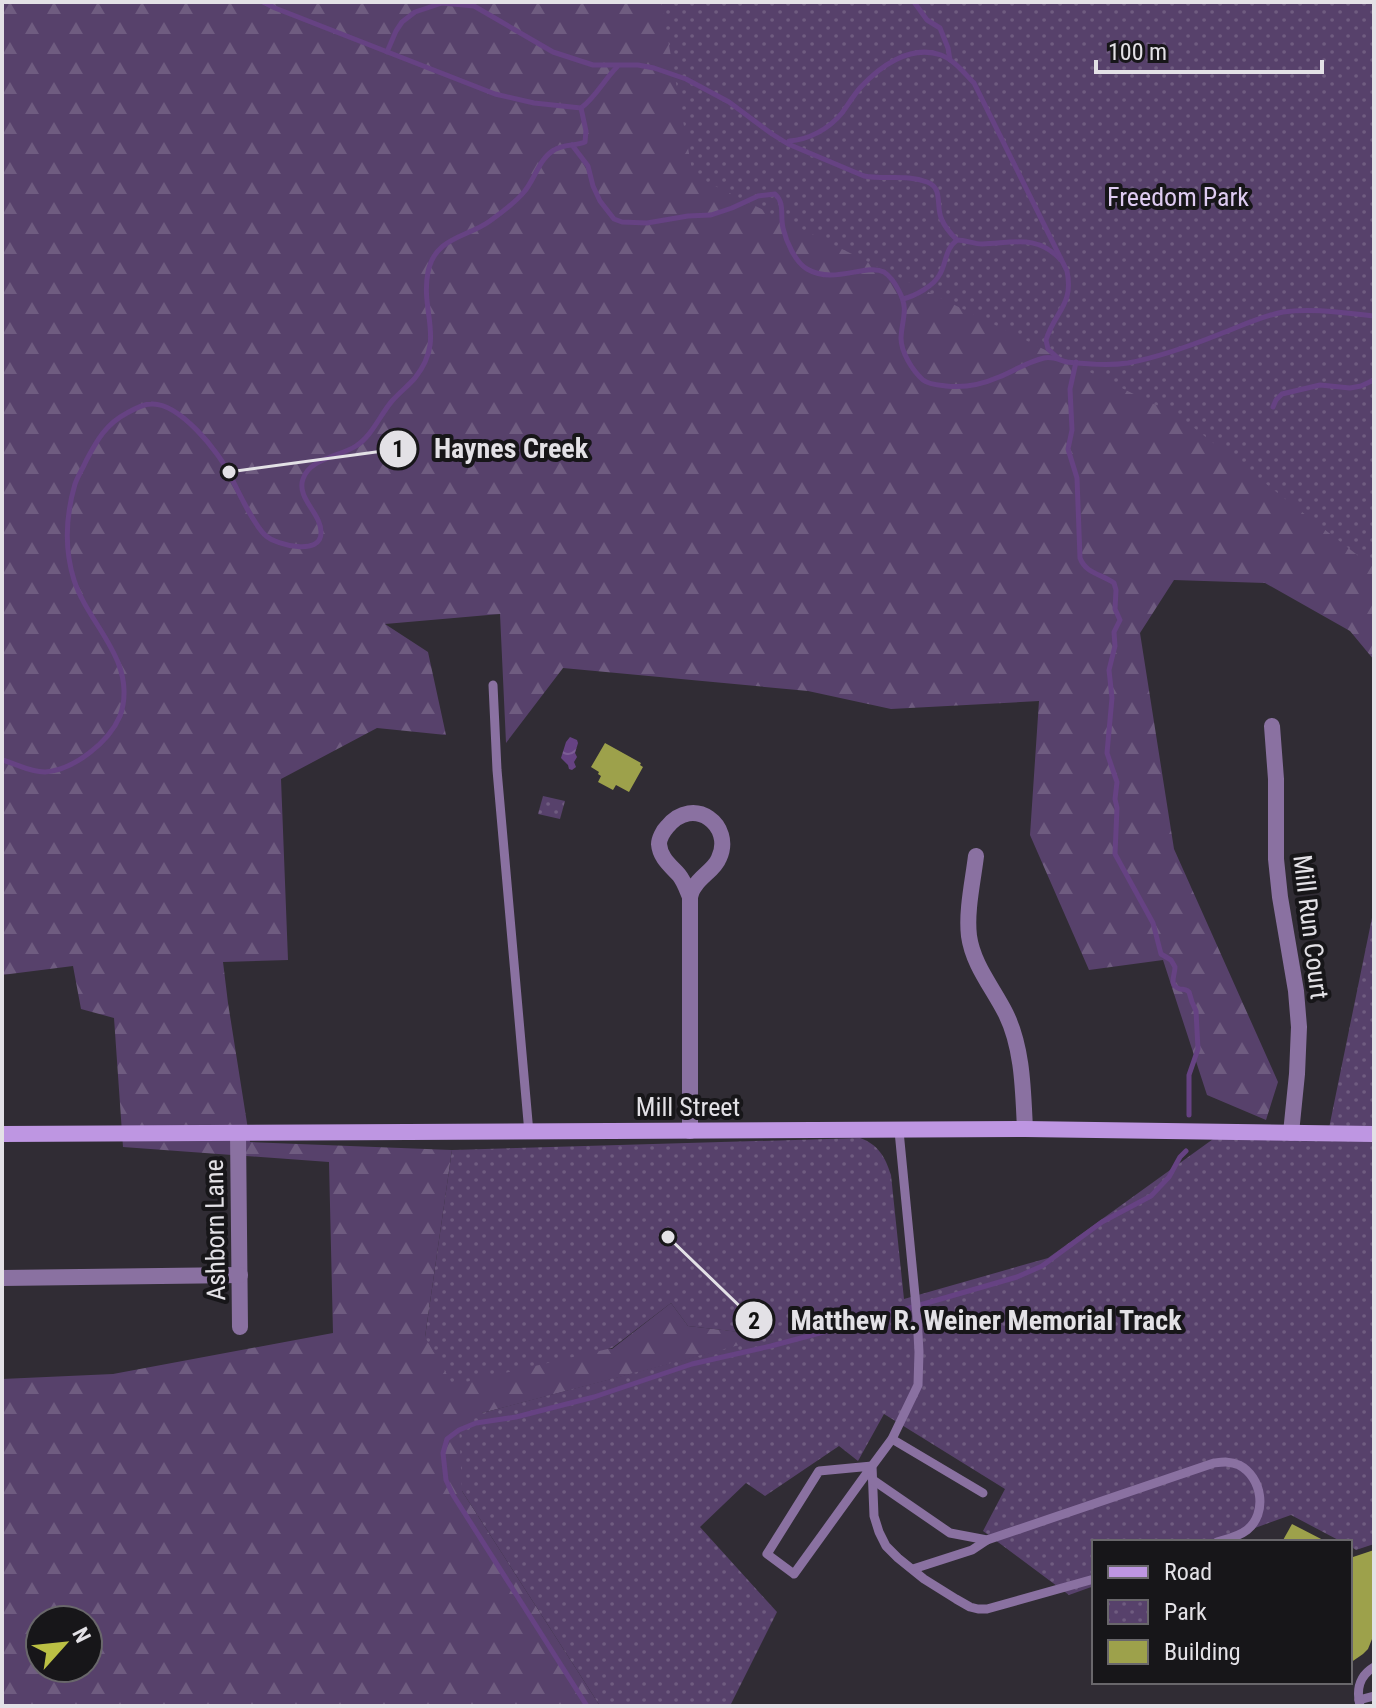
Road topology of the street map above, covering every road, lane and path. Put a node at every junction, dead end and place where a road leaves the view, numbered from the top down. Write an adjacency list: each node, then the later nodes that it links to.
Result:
1 (493, 685): 9 (lane)
2 (1272, 726): 10 (street, Mill Run Court)
3 (976, 856): 5 (street)
4 (690, 897): 4 (street); 6 (street)
5 (1025, 1129): 7 (street, Mill Street); 10 (street, Mill Street)
6 (690, 1131): 7 (street, Mill Street); 9 (street, Mill Street)
7 (899, 1131): 16 (lane)
8 (238, 1133): 9 (street, Mill Street); 11 (street, Mill Street); 13 (street, Ashborn Lane)
9 (529, 1133)
10 (1291, 1133): 12 (street, Mill Street)
11 (2, 1134)
12 (1374, 1134)
13 (240, 1275): 14 (street); 15 (street, Ashborn Lane)
14 (2, 1278)
15 (240, 1327)
16 (892, 1439): 17 (lane); 19 (lane)
17 (872, 1466): 17 (lane); 18 (lane)
18 (873, 1480): 20 (lane); 22 (lane)
19 (983, 1493)
20 (987, 1540): 21 (lane); 22 (lane)
21 (1224, 1540)
22 (913, 1569): 23 (lane)
23 (1092, 1580)
24 (1374, 1667): 26 (lane)
25 (1374, 1696): 26 (lane)
26 (1359, 1703)

